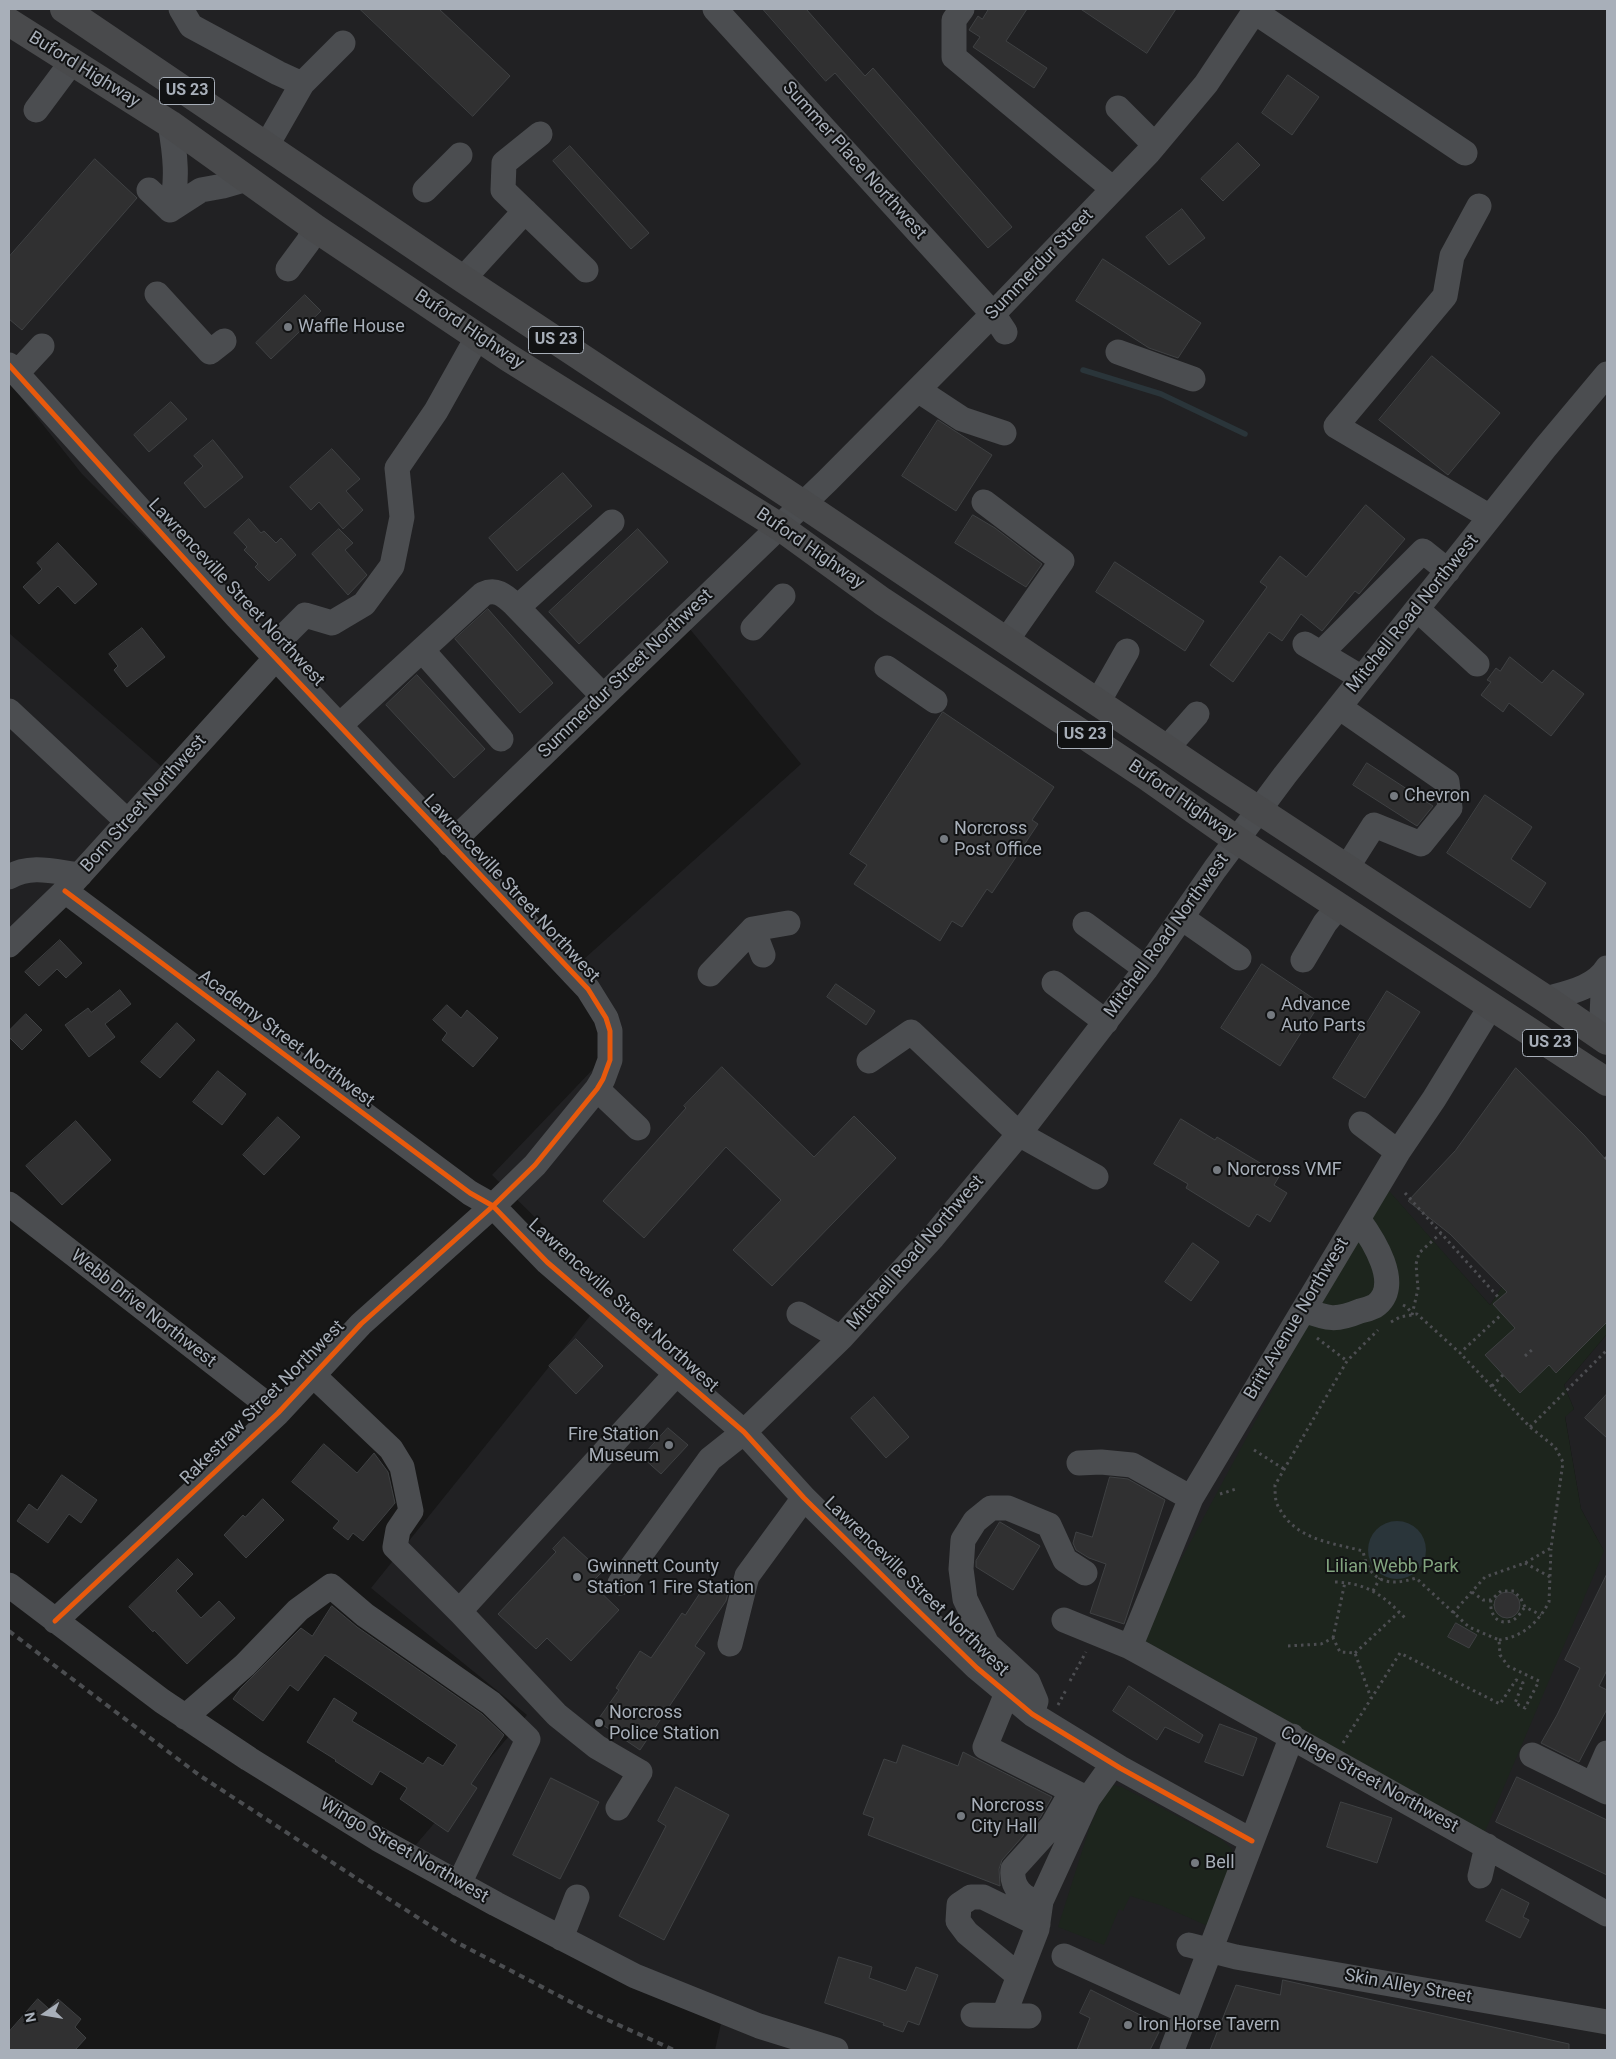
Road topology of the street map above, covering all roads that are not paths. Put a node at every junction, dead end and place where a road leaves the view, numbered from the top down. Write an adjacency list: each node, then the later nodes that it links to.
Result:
1 (64, 9): 13 (main road, Buford Highway / US 23)
2 (181, 9): 9 (street)
3 (715, 9): 32 (street, Summer Place Northwest)
4 (962, 9): 21 (street)
5 (1256, 10): 15 (street, Summerdur Street); 17 (street)
6 (9, 22): 8 (main road, Buford Highway / US 23)
7 (343, 44): 9 (street)
8 (72, 63): 11 (street); 12 (main road, Buford Highway / US 23)
9 (302, 84): 16 (street)
10 (1118, 108): 15 (street)
11 (36, 110)
12 (170, 124): 19 (main road, Buford Highway / US 23); 25 (street)
13 (235, 124): 16 (main road, Buford Highway / US 23); 19 (main road)
14 (540, 134): 26 (street)
15 (1155, 145): 21 (street, Summerdur Street)
16 (267, 146): 30 (main road, Buford Highway / US 23)
17 (1465, 153)
18 (460, 155): 23 (street)
19 (214, 156): 20 (main road, Buford Highway / US 23)
20 (246, 179): 25 (street); 27 (main road, Buford Highway / US 23)
21 (1113, 189): 32 (street, Summerdur Street)
22 (149, 190): 25 (street)
23 (425, 190)
24 (1479, 206): 44 (street)
25 (170, 210)
26 (525, 211): 29 (street); 30 (street)
27 (315, 228): 28 (street); 33 (main road, Buford Highway / US 23)
28 (288, 270)
29 (586, 270)
30 (463, 279): 43 (main road, Buford Highway / US 23)
31 (157, 294): 34 (street)
32 (999, 323): 40 (street, Summerdur Street)
33 (478, 336): 46 (main road, Buford Highway / US 23); 55 (street, Born Street Northwest)
34 (224, 341)
35 (42, 346): 37 (street)
36 (1118, 352): 38 (street)
37 (13, 369): 55 (street, Lawrenceville Street Northwest)
38 (1193, 379)
39 (1604, 386): 44 (street, Mitchell Road Northwest)
40 (918, 390): 41 (street); 43 (street, Summerdur Street)
41 (1004, 433)
42 (984, 502): 52 (street)
43 (803, 504): 46 (street, Summerdur Street Northwest); 52 (main road, Buford Highway / US 23)
44 (1490, 517): 47 (street, Mitchell Road Northwest)
45 (612, 522): 49 (street)
46 (780, 526): 59 (street, Summerdur Street Northwest); 70 (main road, Buford Highway / US 23)
47 (1448, 571): 50 (street, Mitchell Road Northwest); 58 (street)
48 (783, 596): 51 (street)
49 (518, 608): 53 (street); 59 (street)
50 (1417, 609): 56 (street); 58 (street, Mitchell Road Northwest)
51 (753, 628)
52 (1006, 641): 61 (main road, Buford Highway / US 23)
53 (422, 650): 65 (street); 66 (street)
54 (1127, 651): 61 (street)
55 (272, 655): 65 (street, Lawrenceville Street Northwest); 69 (street, Born Street Northwest)
56 (1477, 664)
57 (887, 668): 60 (street)
58 (1362, 678): 62 (street, Mitchell Road Northwest)
59 (603, 696): 71 (street, Summerdur Street Northwest)
60 (935, 701)
61 (1098, 702): 67 (main road, Buford Highway / US 23)
62 (1339, 707): 68 (street, Mitchell Road Northwest); 72 (street)
63 (9, 711): 69 (street)
64 (1196, 714): 67 (street)
65 (340, 725): 71 (street, Lawrenceville Street Northwest)
66 (501, 739)
67 (1168, 748): 68 (main road, Buford Highway / US 23)
68 (1260, 811): 70 (street, Mitchell Road Northwest); 72 (main road, Buford Highway / US 23)
69 (128, 822): 74 (street, Born Street Northwest)
70 (1237, 840): 75 (main road, Buford Highway / US 23); 76 (street, Mitchell Road Northwest)
71 (450, 844): 94 (street, Lawrenceville Street Northwest)
72 (1346, 869): 88 (main road, Buford Highway / US 23)
73 (9, 877): 74 (street)
74 (72, 883): 80 (street, Born Street Northwest); 101 (street, Academy Street Northwest)
75 (1339, 906): 83 (street); 89 (main road, Buford Highway / US 23)
76 (1182, 918): 82 (street); 84 (street, Mitchell Road Northwest)
77 (788, 923): 79 (street)
78 (1085, 924): 84 (street)
79 (753, 929): 81 (street); 86 (street)
80 (9, 945)
81 (763, 955)
82 (1239, 958)
83 (1303, 960)
84 (1146, 969): 90 (street, Mitchell Road Northwest)
85 (1606, 971): 88 (street); 91 (street)
86 (710, 974)
87 (1054, 983): 90 (street)
88 (1546, 999): 91 (main road, Buford Highway / US 23)
89 (1492, 1006): 93 (main road, Buford Highway / US 23); 98 (street, Britt Avenue Northwest)
90 (1106, 1022): 97 (street, Mitchell Road Northwest)
91 (1604, 1039)
92 (870, 1061): 97 (street)
93 (1607, 1082)
94 (597, 1089): 96 (street); 101 (street, Lawrenceville Street Northwest)
95 (1361, 1124): 98 (street)
96 (638, 1128)
97 (1019, 1134): 99 (street); 105 (street, Mitchell Road Northwest)
98 (1398, 1152): 102 (street, Britt Avenue Northwest)
99 (1096, 1177)
100 (9, 1204): 108 (street, Webb Drive Northwest)
101 (493, 1206): 106 (street, Lawrenceville Street Northwest); 107 (street, Rakestraw Street Northwest)
102 (1358, 1219): 103 (street, Britt Avenue Northwest); 103 (street)
103 (1304, 1310): 112 (street, Britt Avenue Northwest)
104 (799, 1314): 105 (street)
105 (841, 1338): 109 (street, Mitchell Road Northwest)
106 (677, 1373): 109 (street, Lawrenceville Street Northwest); 116 (street)
107 (313, 1375): 108 (street, Rakestraw Street Northwest); 116 (street)
108 (278, 1413): 118 (street, Rakestraw Street Northwest)
109 (744, 1432): 111 (street, Lawrenceville Street Northwest); 114 (street, Mitchell Road Northwest)
110 (1080, 1463): 112 (street)
111 (804, 1498): 119 (street); 121 (street, Lawrenceville Street Northwest)
112 (1191, 1498): 120 (street, Britt Avenue Northwest)
113 (1085, 1573): 122 (street)
114 (620, 1583)
115 (9, 1585): 118 (street, Wingo Street Northwest)
116 (462, 1614): 130 (street)
117 (1064, 1620): 120 (street, College Street Northwest)
118 (55, 1621): 123 (street, Wingo Street Northwest)
119 (730, 1644)
120 (1130, 1647): 124 (street, College Street Northwest)
121 (1008, 1693): 122 (street, Lawrenceville Street Northwest); 129 (street)
122 (1032, 1714): 127 (street, Lawrenceville Street Northwest)
123 (185, 1717): 134 (street, Wingo Street Northwest); 134 (street)
124 (1292, 1736): 131 (street); 132 (street, College Street Northwest)
125 (1607, 1753): 128 (street)
126 (1532, 1755): 128 (street)
127 (1113, 1764): 129 (street); 131 (street, Lawrenceville Street Northwest)
128 (1600, 1789)
129 (1080, 1795): 136 (street); 136 (street)
130 (618, 1808)
131 (1252, 1841): 139 (street)
132 (1487, 1846): 133 (street); 137 (street, College Street Northwest)
133 (1480, 1876)
134 (459, 1884): 138 (street, Wingo Street Northwest)
135 (577, 1897): 138 (street)
136 (1040, 1913): 141 (street); 141 (street)
137 (1607, 1914)
138 (561, 1938): 147 (street, Wingo Street Northwest)
139 (1199, 1947): 142 (street); 146 (street, Skin Alley Street)
140 (1064, 1956): 142 (street)
141 (1019, 1976): 144 (street)
142 (1185, 2011): 148 (street)
143 (973, 2015): 144 (street)
144 (1004, 2015): 145 (street)
145 (1029, 2016)
146 (1607, 2022)
147 (836, 2050)
148 (1172, 2050)

